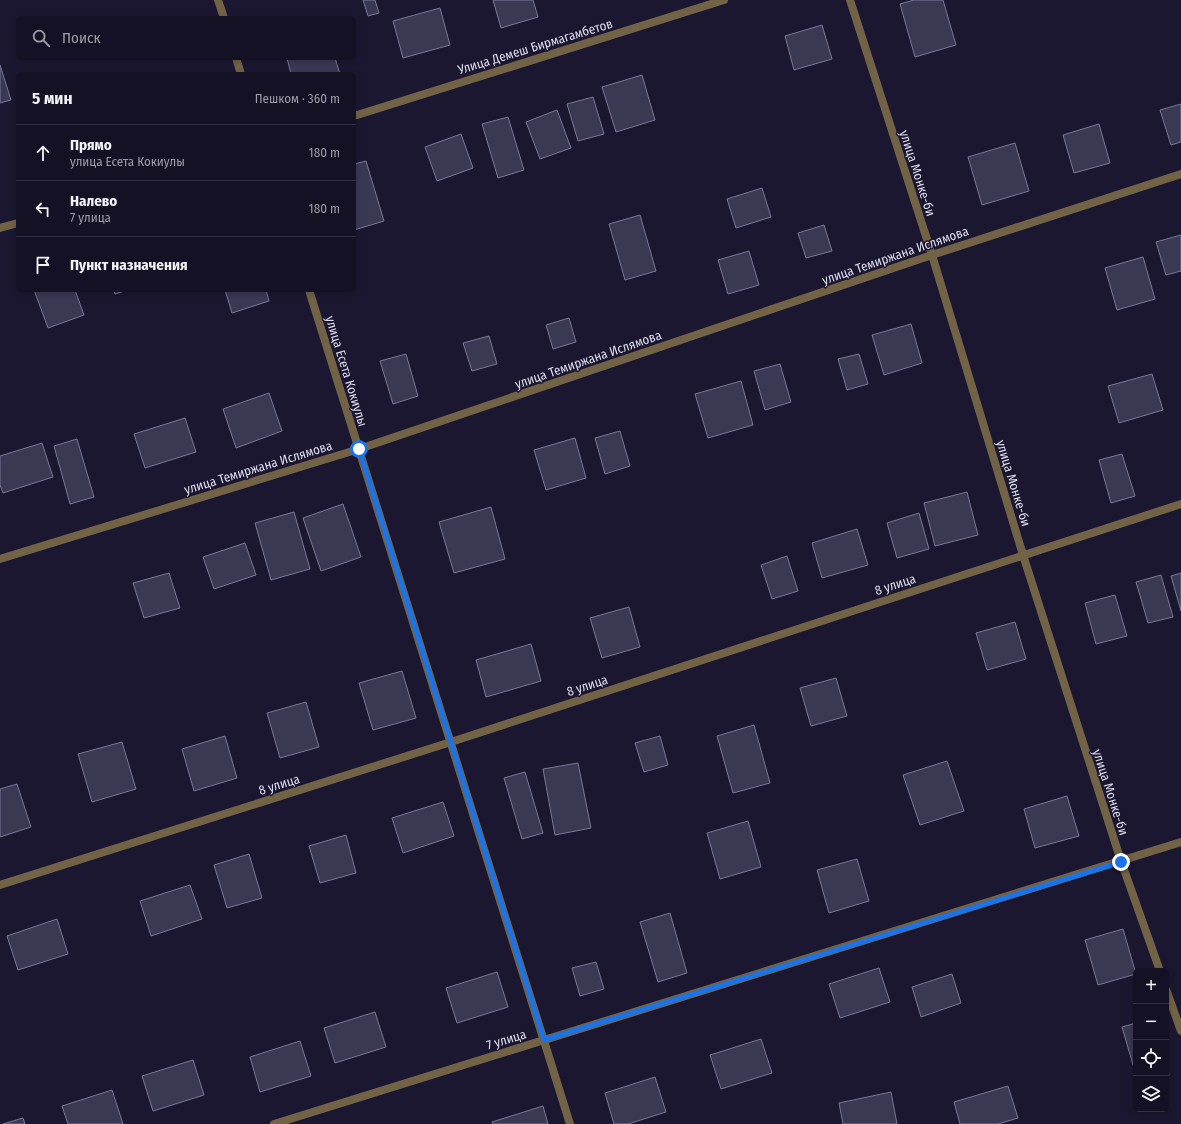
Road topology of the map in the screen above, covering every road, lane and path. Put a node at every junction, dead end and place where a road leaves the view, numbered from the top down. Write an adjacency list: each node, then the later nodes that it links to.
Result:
1 (218, 0): 4 (street)
2 (724, 0): 7 (street, Улица Демеш Бирмагамбетов)
3 (850, 0): 11 (street, улица Монке-би)
4 (223, 16)
5 (237, 60): 6 (street)
6 (240, 72)
7 (356, 115)
8 (1181, 174): 11 (street, улица Темиржана Ислямова)
9 (16, 224): 10 (street)
10 (0, 228)
11 (932, 255): 13 (street, улица Темиржана Ислямова); 15 (street, улица Монке-би)
12 (310, 292): 13 (street, улица Есета Кокиулы)
13 (359, 449): 16 (street, улица Темиржана Ислямова); 17 (street, улица Есета Кокиулы)
14 (1181, 504): 15 (street, 8 улица)
15 (1023, 555): 17 (street, 8 улица); 19 (street, улица Монке-би)
16 (0, 559)
17 (451, 742): 20 (street, 8 улица); 24 (street, улица Есета Кокиулы)
18 (1181, 842): 19 (street, 7 улица)
19 (1121, 862): 21 (street, улица Монке-би); 24 (street, 7 улица)
20 (0, 884)
21 (1159, 968)
22 (1169, 997): 23 (street)
23 (1181, 1031)
24 (544, 1040): 25 (street, 7 улица); 26 (street, улица Есета Кокиулы)
25 (274, 1124)
26 (570, 1124)

